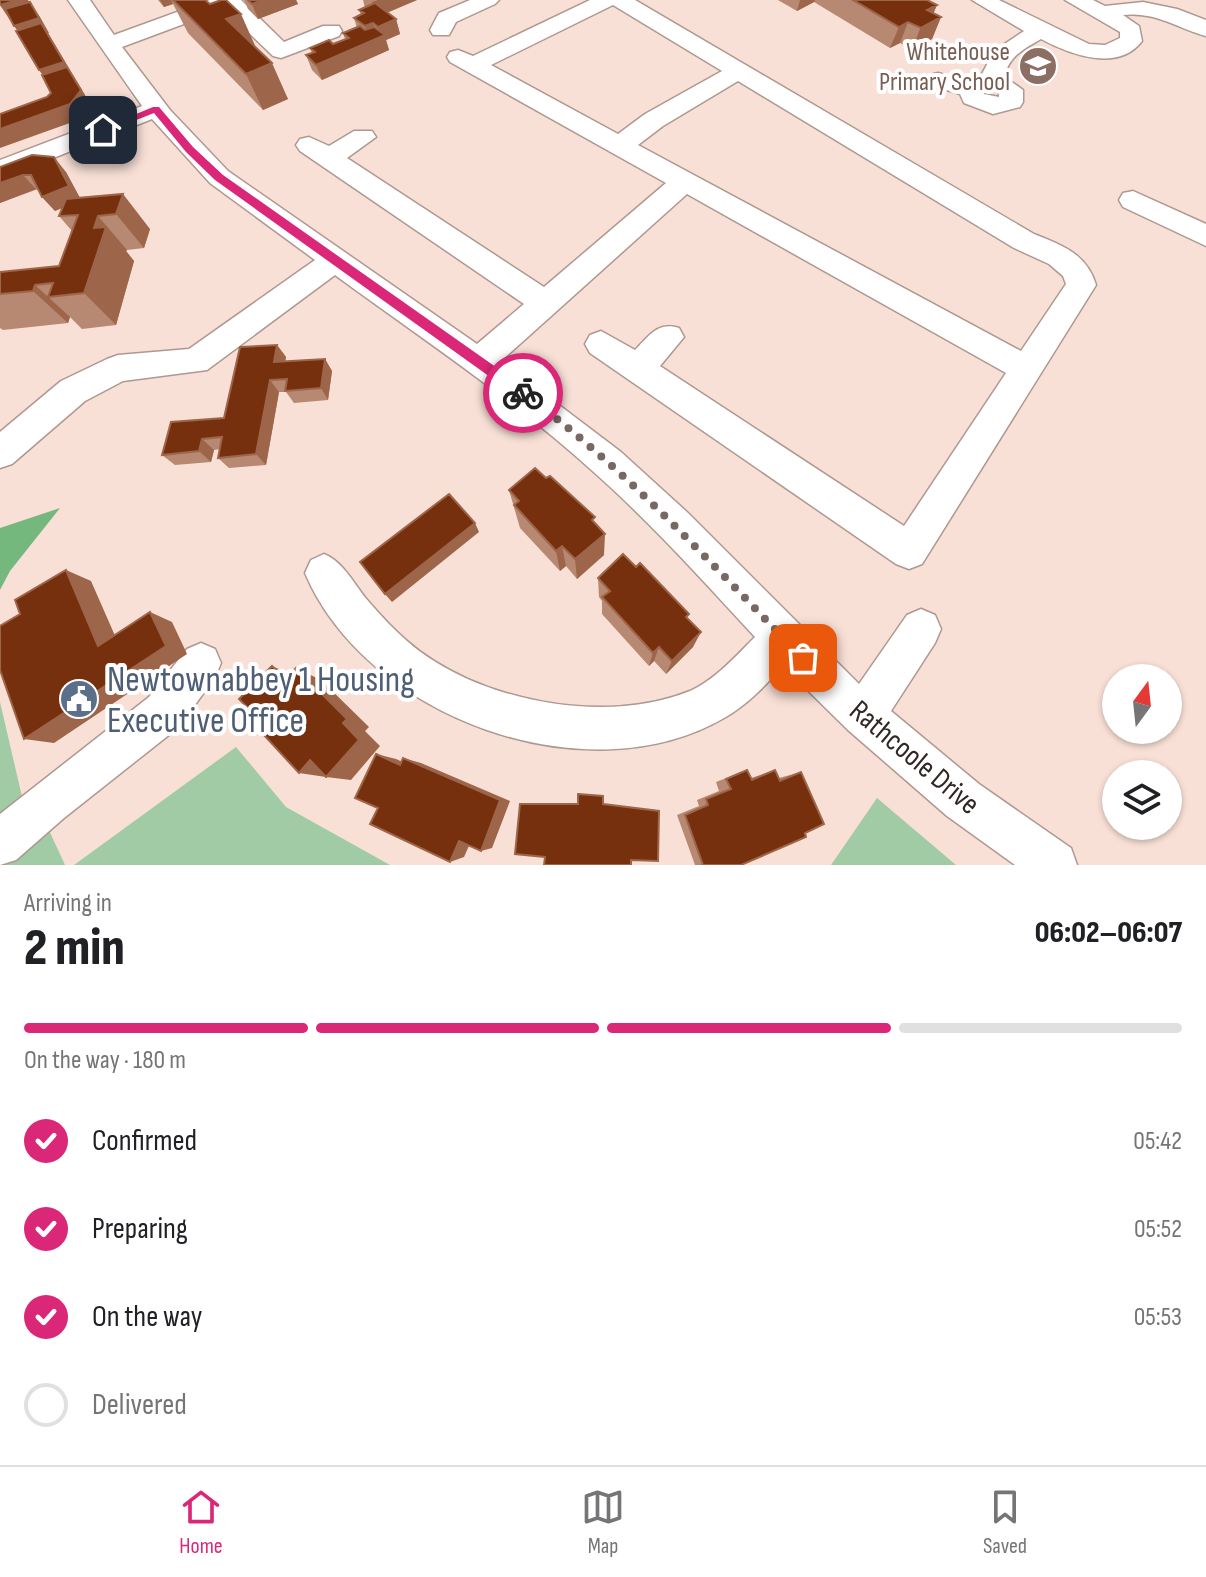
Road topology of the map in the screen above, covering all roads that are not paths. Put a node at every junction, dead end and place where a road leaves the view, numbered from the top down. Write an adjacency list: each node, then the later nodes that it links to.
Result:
1 (79, 0): 14 (street, Rathcoole Drive)
2 (229, 0): 13 (street); 14 (street)
3 (488, 0): 12 (street)
4 (607, 0): 19 (street)
5 (620, 0): 15 (street)
6 (983, 0): 8 (street)
7 (1076, 0): 9 (street)
8 (1017, 6): 10 (street)
9 (1105, 13): 10 (street); 11 (street)
10 (1042, 29): 16 (street)
11 (1206, 29)
12 (441, 30)
13 (331, 31)
14 (109, 44): 17 (street, Rathcoole Drive)
15 (738, 71): 19 (street); 30 (street)
16 (938, 80)
17 (156, 109): 20 (street); 24 (street, Rathcoole Drive)
18 (363, 137): 25 (street)
19 (619, 146): 21 (street)
20 (0, 170)
21 (684, 182): 25 (street); 30 (street)
22 (1133, 200): 23 (street)
23 (1206, 236)
24 (334, 261): 28 (street, Rathcoole Drive); 31 (street)
25 (544, 302): 28 (street)
26 (668, 337): 29 (street)
27 (601, 344): 29 (street)
28 (479, 361): 34 (street, Rathcoole Drive)
29 (638, 368): 30 (street)
30 (1026, 369)
31 (0, 453)
32 (324, 573): 34 (street)
33 (921, 629): 36 (street)
34 (782, 637): 36 (street, Rathcoole Drive)
35 (201, 663): 37 (street)
36 (863, 715): 38 (street, Rathcoole Drive)
37 (0, 844)
38 (1054, 865)

